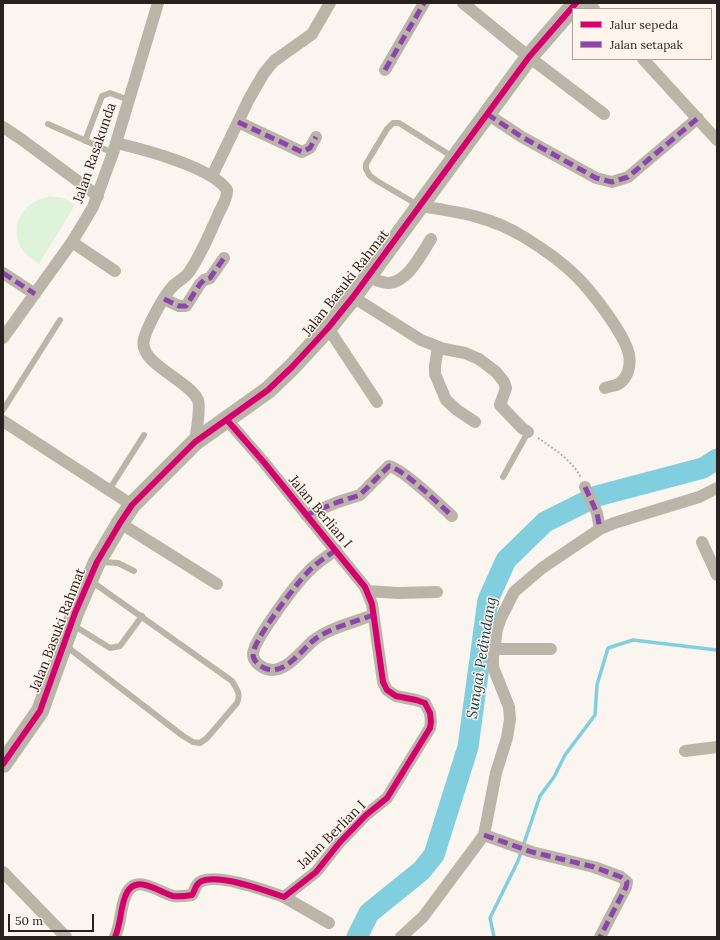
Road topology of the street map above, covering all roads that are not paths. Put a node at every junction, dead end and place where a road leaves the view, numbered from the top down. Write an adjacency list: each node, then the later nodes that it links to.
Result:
1 (158, 3): 9 (street, Jalan Rasakunda)
2 (330, 3): 13 (street)
3 (424, 3): 8 (street)
4 (463, 3): 6 (street)
5 (570, 5): 6 (street, Jalan Basuki Rahmat)
6 (529, 57): 10 (street, Jalan Basuki Rahmat); 11 (street)
7 (643, 60): 12 (street)
8 (385, 70)
9 (129, 100): 18 (lane); 19 (street, Jalan Rasakunda)
10 (487, 114): 12 (street); 20 (street, Jalan Basuki Rahmat)
11 (604, 114)
12 (698, 118): 17 (street)
13 (238, 122): 16 (street); 21 (street)
14 (48, 124): 18 (lane)
15 (3, 127): 22 (street)
16 (316, 137)
17 (717, 140)
18 (85, 141): 19 (lane)
19 (114, 148): 21 (street); 22 (street, Jalan Rasakunda)
20 (455, 158): 23 (street, Jalan Basuki Rahmat); 23 (lane)
21 (212, 176): 32 (street)
22 (98, 196): 25 (street, Jalan Rasakunda)
23 (419, 206): 29 (street, Jalan Basuki Rahmat); 37 (street)
24 (431, 239): 29 (street)
25 (72, 242): 27 (street); 30 (street, Jalan Rasakunda)
26 (224, 258): 32 (street)
27 (115, 271)
28 (3, 273): 30 (street)
29 (368, 277): 31 (street, Jalan Basuki Rahmat)
30 (35, 294): 35 (street, Jalan Rasakunda)
31 (353, 298): 34 (street, Jalan Basuki Rahmat); 36 (street)
32 (164, 299): 45 (street)
33 (60, 320): 39 (lane)
34 (328, 328): 38 (street); 40 (street, Jalan Basuki Rahmat)
35 (3, 338)
36 (438, 347): 42 (street); 43 (street)
37 (605, 388)
38 (377, 402)
39 (3, 410)
40 (227, 420): 45 (street, Jalan Basuki Rahmat); 51 (street, Jalan Berlian I)
41 (3, 421): 49 (street)
42 (475, 422)
43 (528, 432): 46 (lane)
44 (144, 436): 49 (lane)
45 (195, 442): 50 (street, Jalan Basuki Rahmat)
46 (503, 477)
47 (585, 486): 54 (street)
48 (717, 488): 54 (street)
49 (109, 490): 50 (street)
50 (132, 505): 53 (street, Jalan Basuki Rahmat)
51 (306, 515): 52 (street); 56 (street, Jalan Berlian I)
52 (452, 516)
53 (120, 523): 57 (street, Jalan Basuki Rahmat); 61 (street)
54 (600, 529): 68 (street)
55 (702, 542): 59 (street)
56 (336, 550): 62 (street, Jalan Berlian I); 64 (street)
57 (97, 562): 58 (lane); 60 (street, Jalan Basuki Rahmat)
58 (134, 571)
59 (717, 575)
60 (89, 580): 65 (lane); 66 (street, Jalan Basuki Rahmat)
61 (217, 584)
62 (368, 591): 63 (street); 64 (street, Jalan Berlian I)
63 (437, 592)
64 (373, 615): 75 (street, Jalan Berlian I)
65 (142, 616): 66 (lane); 67 (lane)
66 (72, 624): 67 (street, Jalan Basuki Rahmat)
67 (64, 645): 72 (street, Jalan Basuki Rahmat)
68 (494, 649): 69 (street); 73 (street)
69 (551, 650)
70 (717, 746): 71 (street)
71 (685, 751)
72 (3, 764)
73 (484, 835): 79 (street); 80 (street)
74 (3, 872): 77 (street)
75 (284, 897): 76 (street); 78 (street)
76 (330, 923)
77 (66, 937)
78 (115, 937)
79 (401, 937)
80 (600, 937)

